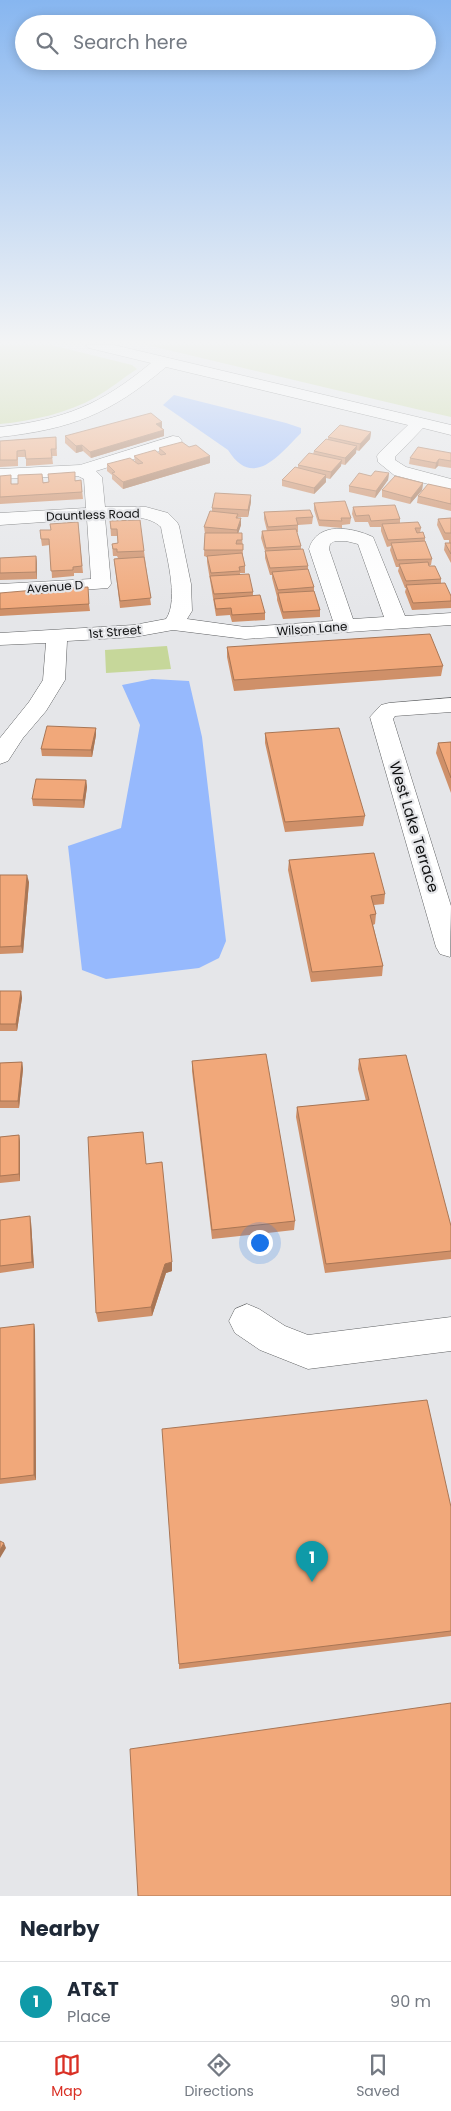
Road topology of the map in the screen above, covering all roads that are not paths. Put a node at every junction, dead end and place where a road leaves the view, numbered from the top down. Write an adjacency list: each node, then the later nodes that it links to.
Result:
1 (409, 433): 5 (street)
2 (173, 441): 3 (street)
3 (82, 470): 4 (street); 6 (street)
4 (0, 474)
5 (451, 485)
6 (96, 514): 7 (street, Dauntless Road); 8 (street, Avenue D); 11 (street, Dauntless Road)
7 (0, 519)
8 (0, 590)
9 (451, 619): 10 (street, Wilson Lane)
10 (397, 623): 12 (street, Wilson Lane); 12 (street)
11 (173, 624): 12 (street, Wilson Lane); 13 (street, 1st Street)
12 (345, 626)
13 (56, 636): 14 (street, 1st Street); 16 (street)
14 (0, 639)
15 (451, 705): 17 (street, West Lake Terrace)
16 (0, 756)
17 (450, 947)
18 (247, 1321): 19 (street)
19 (451, 1334)

